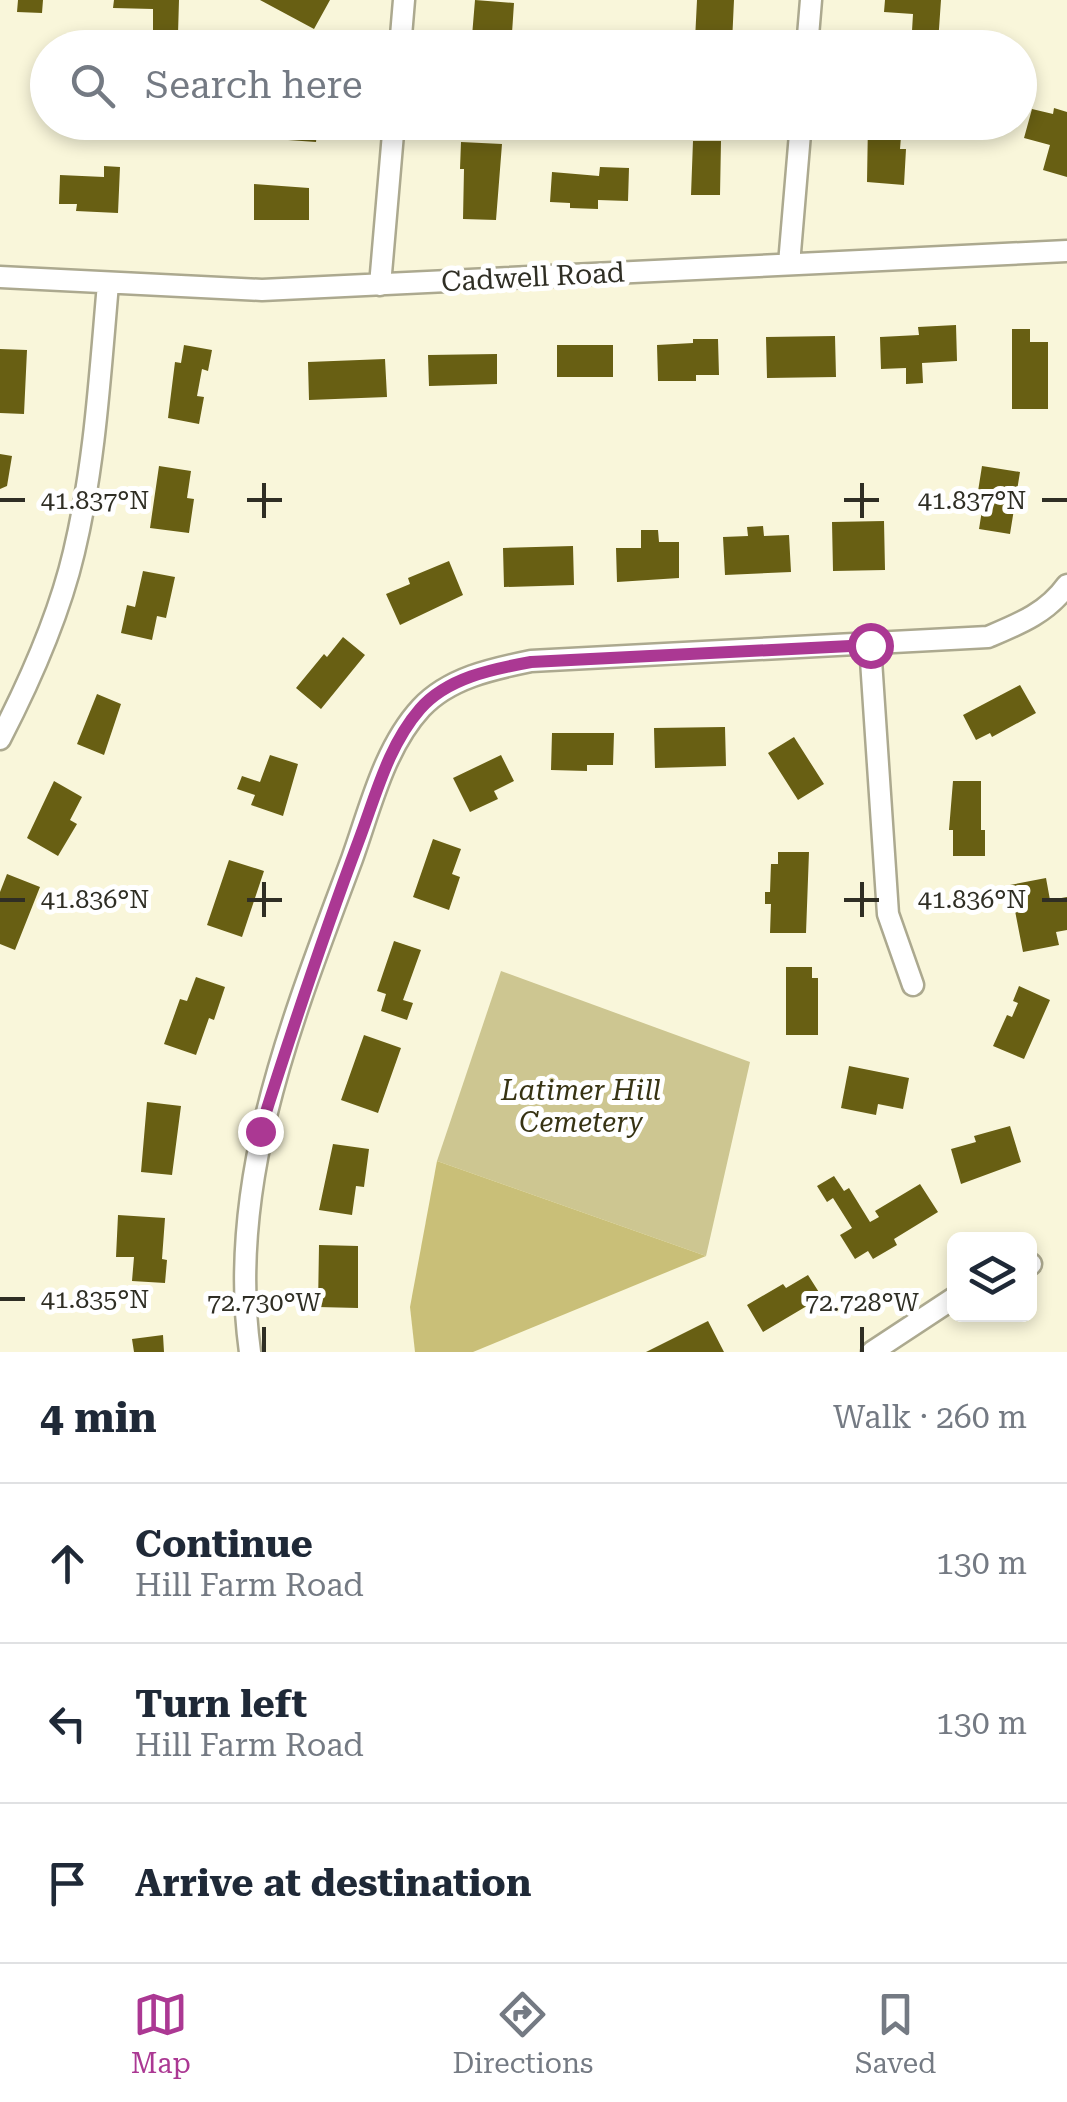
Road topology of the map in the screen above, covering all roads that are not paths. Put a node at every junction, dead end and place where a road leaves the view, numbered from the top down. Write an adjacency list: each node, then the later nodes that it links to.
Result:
1 (404, 0): 3 (street)
2 (811, 0): 4 (street)
3 (402, 30)
4 (808, 30)
5 (392, 140): 11 (street)
6 (799, 140): 8 (street)
7 (1067, 251): 8 (street, Cadwell Road)
8 (789, 264): 11 (street, Cadwell Road)
9 (0, 277): 10 (street, Cadwell Road)
10 (108, 284): 11 (street, Cadwell Road); 14 (street)
11 (380, 285)
12 (1067, 585): 13 (street)
13 (870, 645): 15 (street); 17 (street)
14 (0, 739)
15 (913, 986)
16 (947, 1303): 18 (street)
17 (250, 1352)
18 (872, 1352)

